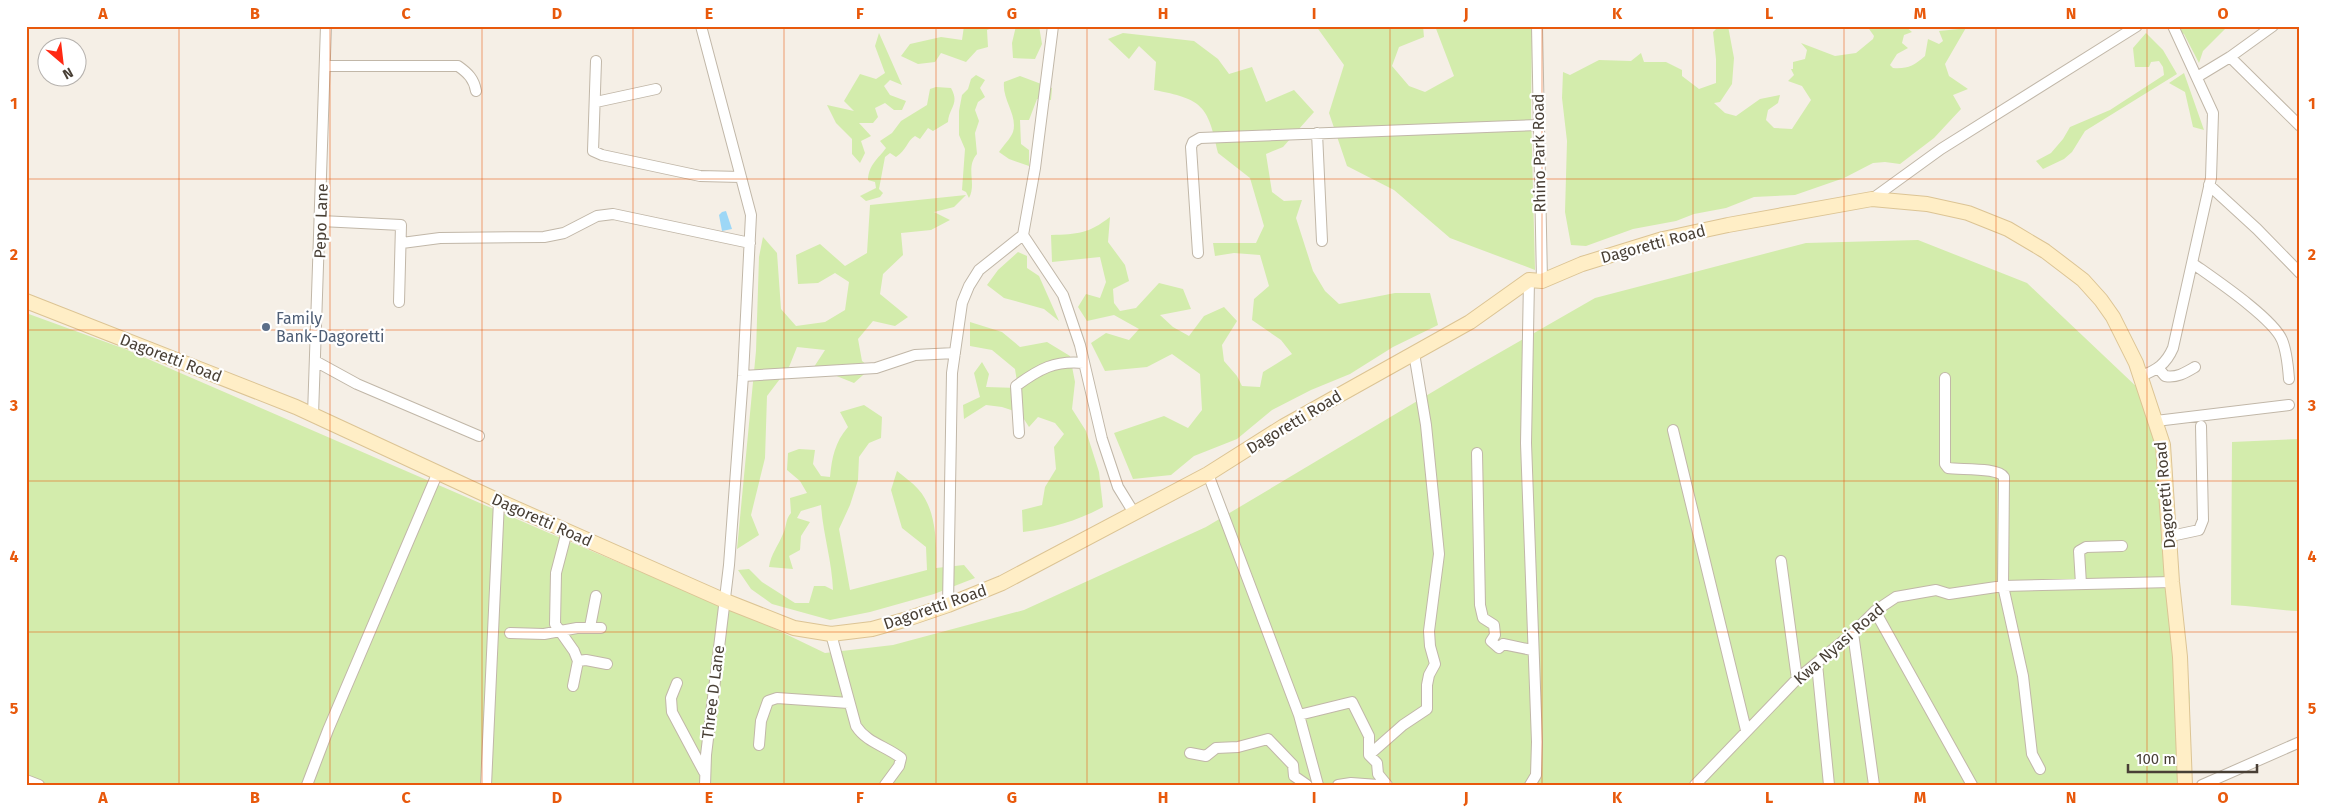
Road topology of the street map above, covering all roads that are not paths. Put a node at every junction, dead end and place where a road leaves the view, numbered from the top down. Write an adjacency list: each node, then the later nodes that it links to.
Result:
1 (326, 26): 10 (street, Pepo Lane)
2 (701, 26): 18 (street, Three D Lane)
3 (1052, 26): 22 (street)
4 (1537, 26): 15 (street, Rhino Park Road)
5 (2137, 26): 20 (street)
6 (2173, 26): 11 (street)
7 (2273, 26): 8 (street)
8 (2230, 57): 11 (street); 16 (street)
9 (596, 61): 14 (street)
10 (325, 66): 13 (street); 21 (street, Pepo Lane)
11 (2197, 77): 19 (street)
12 (656, 90): 14 (street)
13 (476, 91)
14 (596, 102): 18 (street)
15 (1538, 125): 17 (street); 29 (street, Rhino Park Road)
16 (2300, 126)
17 (1317, 133): 23 (street); 26 (street)
18 (741, 177): 25 (street, Three D Lane)
19 (2209, 186): 27 (street); 28 (street)
20 (1872, 199): 29 (main road, Dagoretti Road); 39 (main road, Dagoretti Road)
21 (321, 221): 24 (street); 34 (street, Pepo Lane)
22 (1023, 235): 32 (street); 35 (street)
23 (1322, 242)
24 (402, 243): 25 (street); 31 (street)
25 (750, 243): 38 (street, Three D Lane)
26 (1198, 253)
27 (2192, 263): 37 (street); 41 (street)
28 (2300, 273)
29 (1535, 280): 33 (main road, Dagoretti Road); 69 (street, Rhino Park Road)
30 (26, 301): 43 (main road, Dagoretti Road)
31 (400, 302)
32 (955, 353): 38 (street); 63 (street)
33 (1414, 353): 51 (main road, Dagoretti Road); 82 (street)
34 (315, 361): 43 (street, Pepo Lane); 48 (street)
35 (1084, 362): 47 (street); 53 (street)
36 (2194, 368): 37 (street)
37 (2159, 369): 39 (street)
38 (743, 376): 62 (street, Three D Lane)
39 (2141, 376): 44 (main road, Dagoretti Road)
40 (1945, 378): 60 (street)
41 (2289, 379)
42 (2289, 405): 44 (street)
43 (313, 415): 50 (main road, Dagoretti Road)
44 (2156, 421): 55 (main road, Dagoretti Road)
45 (2201, 426): 55 (street)
46 (1673, 430): 78 (street)
47 (1019, 433)
48 (478, 436)
49 (1477, 453): 69 (street)
50 (438, 472): 52 (main road, Dagoretti Road); 88 (street)
51 (1208, 474): 53 (main road, Dagoretti Road); 77 (street)
52 (499, 501): 54 (main road, Dagoretti Road); 89 (street)
53 (1134, 513): 63 (main road, Dagoretti Road)
54 (567, 530): 62 (main road, Dagoretti Road); 65 (street)
55 (2171, 536): 58 (main road, Dagoretti Road)
56 (2122, 546): 59 (street)
57 (1781, 561): 73 (street)
58 (2172, 582): 59 (street, Kwa Nyasi Road); 101 (main road, Dagoretti Road)
59 (2081, 584): 60 (street, Kwa Nyasi Road)
60 (2003, 586): 64 (street, Kwa Nyasi Road); 83 (street)
61 (596, 596): 65 (street)
62 (724, 600): 68 (main road, Dagoretti Road); 84 (street, Three D Lane)
63 (948, 605): 68 (main road, Dagoretti Road)
64 (1875, 611): 67 (street, Kwa Nyasi Road); 100 (street)
65 (558, 630): 66 (street); 70 (street)
66 (510, 633)
67 (1853, 633): 72 (street, Kwa Nyasi Road); 99 (street)
68 (831, 634): 76 (street)
69 (1532, 650): 86 (street, Rhino Park Road)
70 (578, 661): 71 (street); 75 (street)
71 (607, 664)
72 (1817, 664): 73 (street, Kwa Nyasi Road); 98 (street)
73 (1797, 680): 78 (street, Kwa Nyasi Road)
74 (676, 682): 84 (street)
75 (573, 686)
76 (849, 703): 80 (street); 91 (street)
77 (1299, 715): 82 (street); 93 (street)
78 (1746, 730): 97 (street, Kwa Nyasi Road)
79 (2300, 742): 102 (street)
80 (759, 746)
81 (1190, 753): 92 (street)
82 (1369, 756): 96 (street)
83 (2040, 769)
84 (705, 773): 90 (street, Three D Lane)
85 (26, 780): 87 (street)
86 (1532, 784)
87 (39, 785)
88 (307, 785)
89 (486, 785)
90 (705, 785)
91 (885, 785)
92 (1307, 785)
93 (1318, 785)
94 (1338, 785): 95 (street)
95 (1378, 785)
96 (1387, 785)
97 (1695, 785)
98 (1829, 785)
99 (1874, 785)
100 (1972, 785)
101 (2185, 785)
102 (2202, 785)

